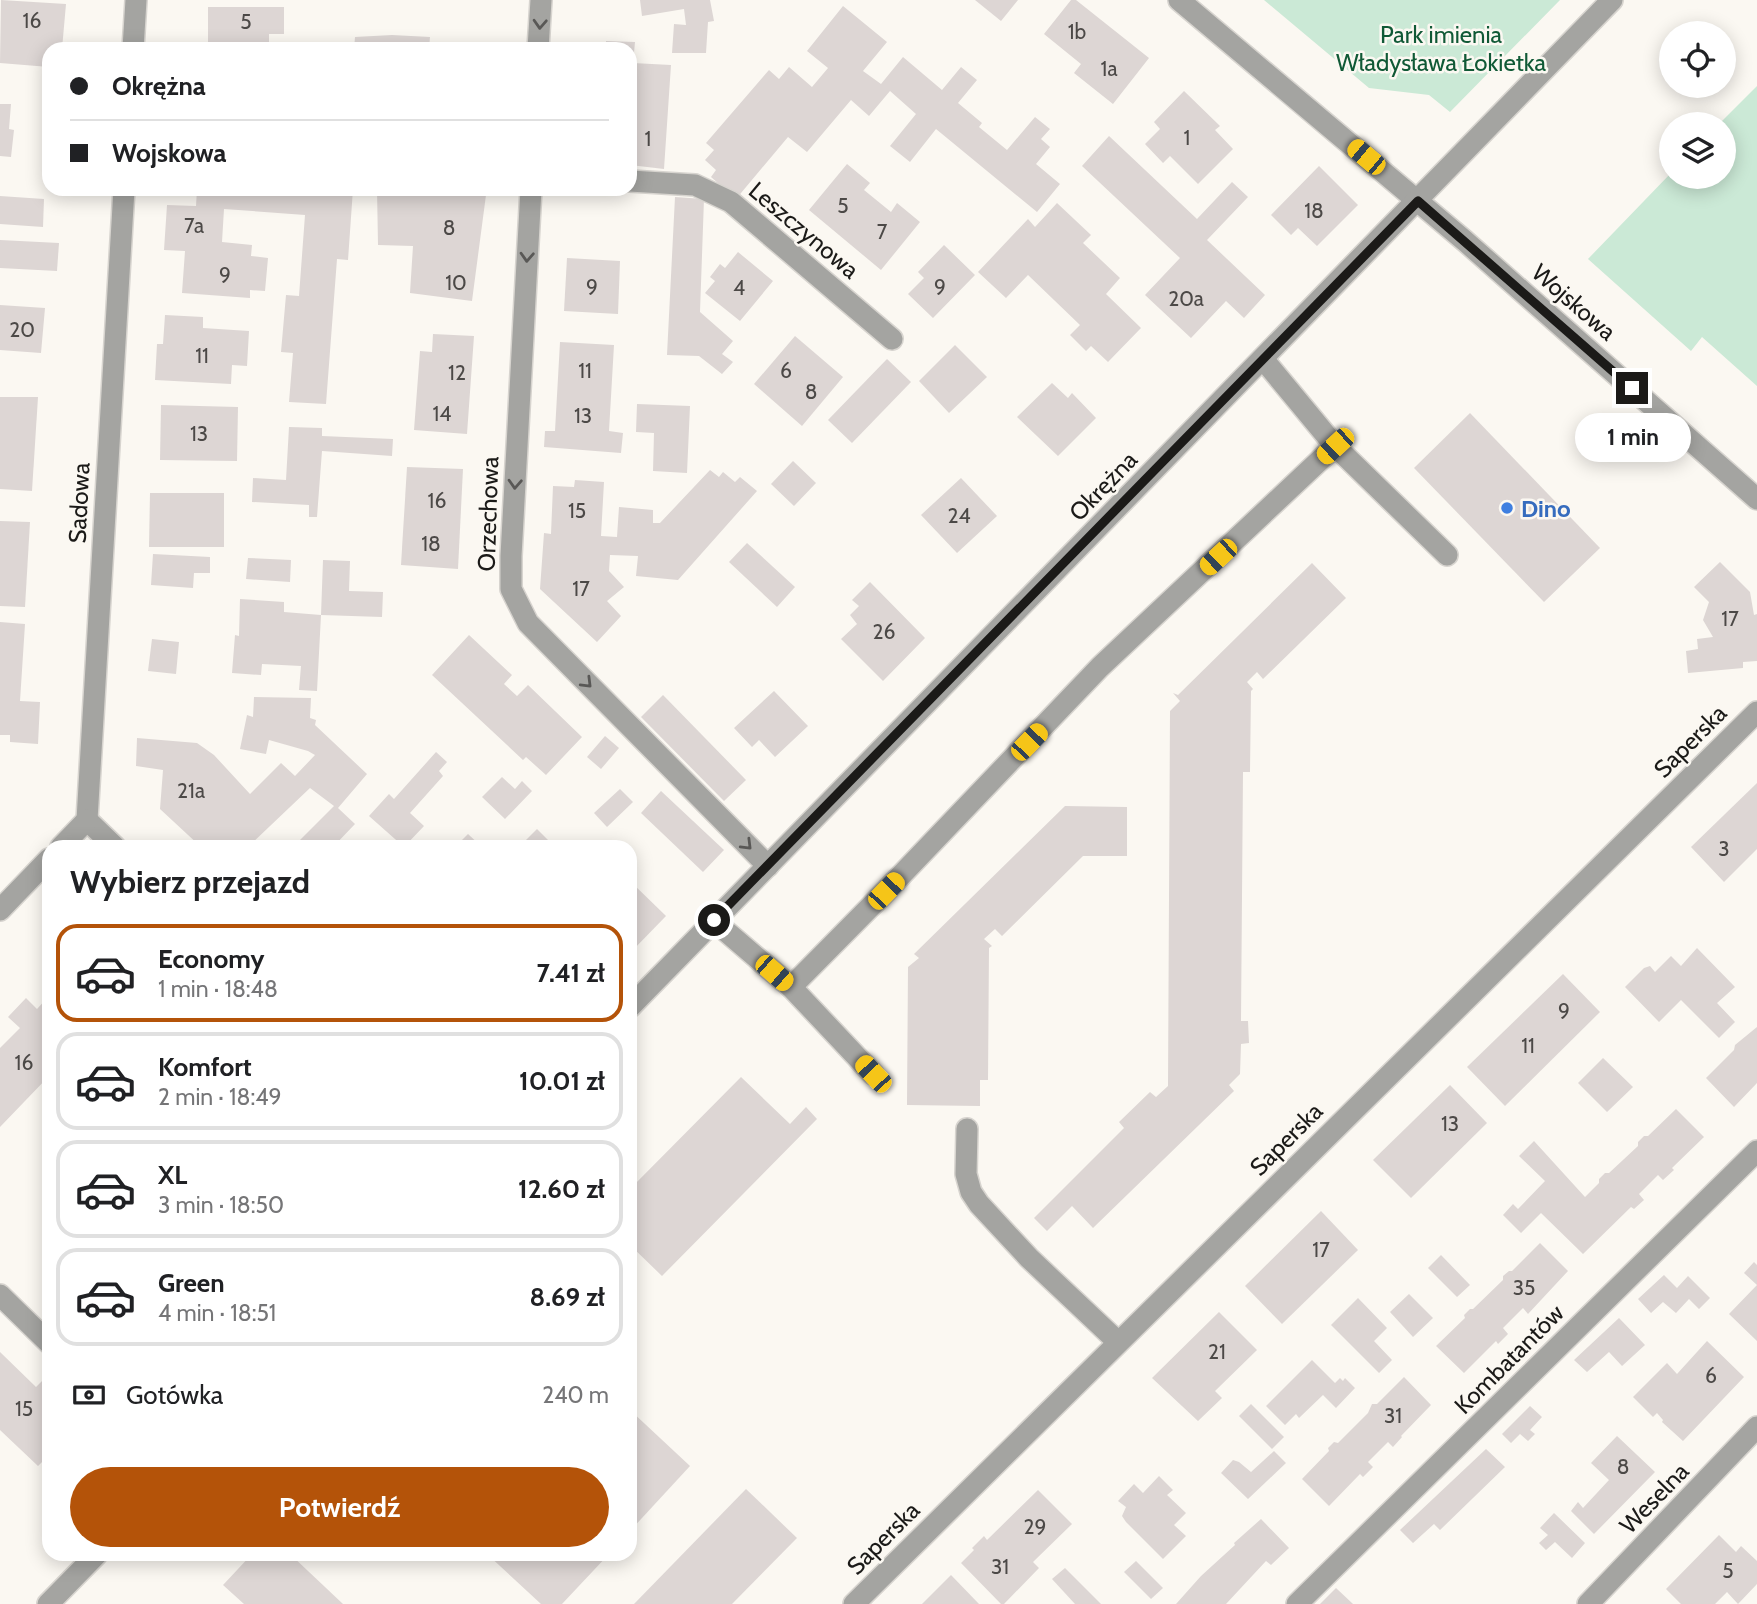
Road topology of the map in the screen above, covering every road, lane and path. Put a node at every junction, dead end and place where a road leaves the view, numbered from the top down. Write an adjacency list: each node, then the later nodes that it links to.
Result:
1 (136, 0): 5 (street)
2 (541, 0): 6 (street, one-way to 6)
3 (1179, 0): 10 (street, Wojskowa)
4 (1612, 0): 10 (street, Okrężna)
5 (133, 42)
6 (538, 42)
7 (637, 181): 11 (street, Leszczynowa)
8 (124, 196): 17 (street, Sadowa)
9 (531, 196): 21 (street, Orzechowa, one-way to 21)
10 (1418, 201): 12 (street, Okrężna); 14 (street, Wojskowa)
11 (892, 340)
12 (1263, 359): 13 (street); 21 (street, Okrężna)
13 (1335, 446): 15 (street); 24 (street)
14 (1757, 499)
15 (1447, 555)
16 (1757, 712): 31 (street, Saperska)
17 (87, 820): 18 (street); 19 (street)
18 (68, 840)
19 (108, 840)
20 (42, 866): 22 (street)
21 (768, 866): 23 (street, Okrężna)
22 (0, 910)
23 (714, 920): 24 (street); 25 (street, Okrężna)
24 (791, 987): 26 (street)
25 (637, 1000)
26 (873, 1074)
27 (967, 1129): 31 (street)
28 (1757, 1151): 36 (street, Kombatantów)
29 (0, 1295): 30 (street)
30 (42, 1336)
31 (1118, 1342): 35 (street, Saperska)
32 (1757, 1427): 37 (street, Weselna)
33 (90, 1561): 34 (street)
34 (48, 1604)
35 (854, 1604)
36 (1297, 1604)
37 (1588, 1604)

